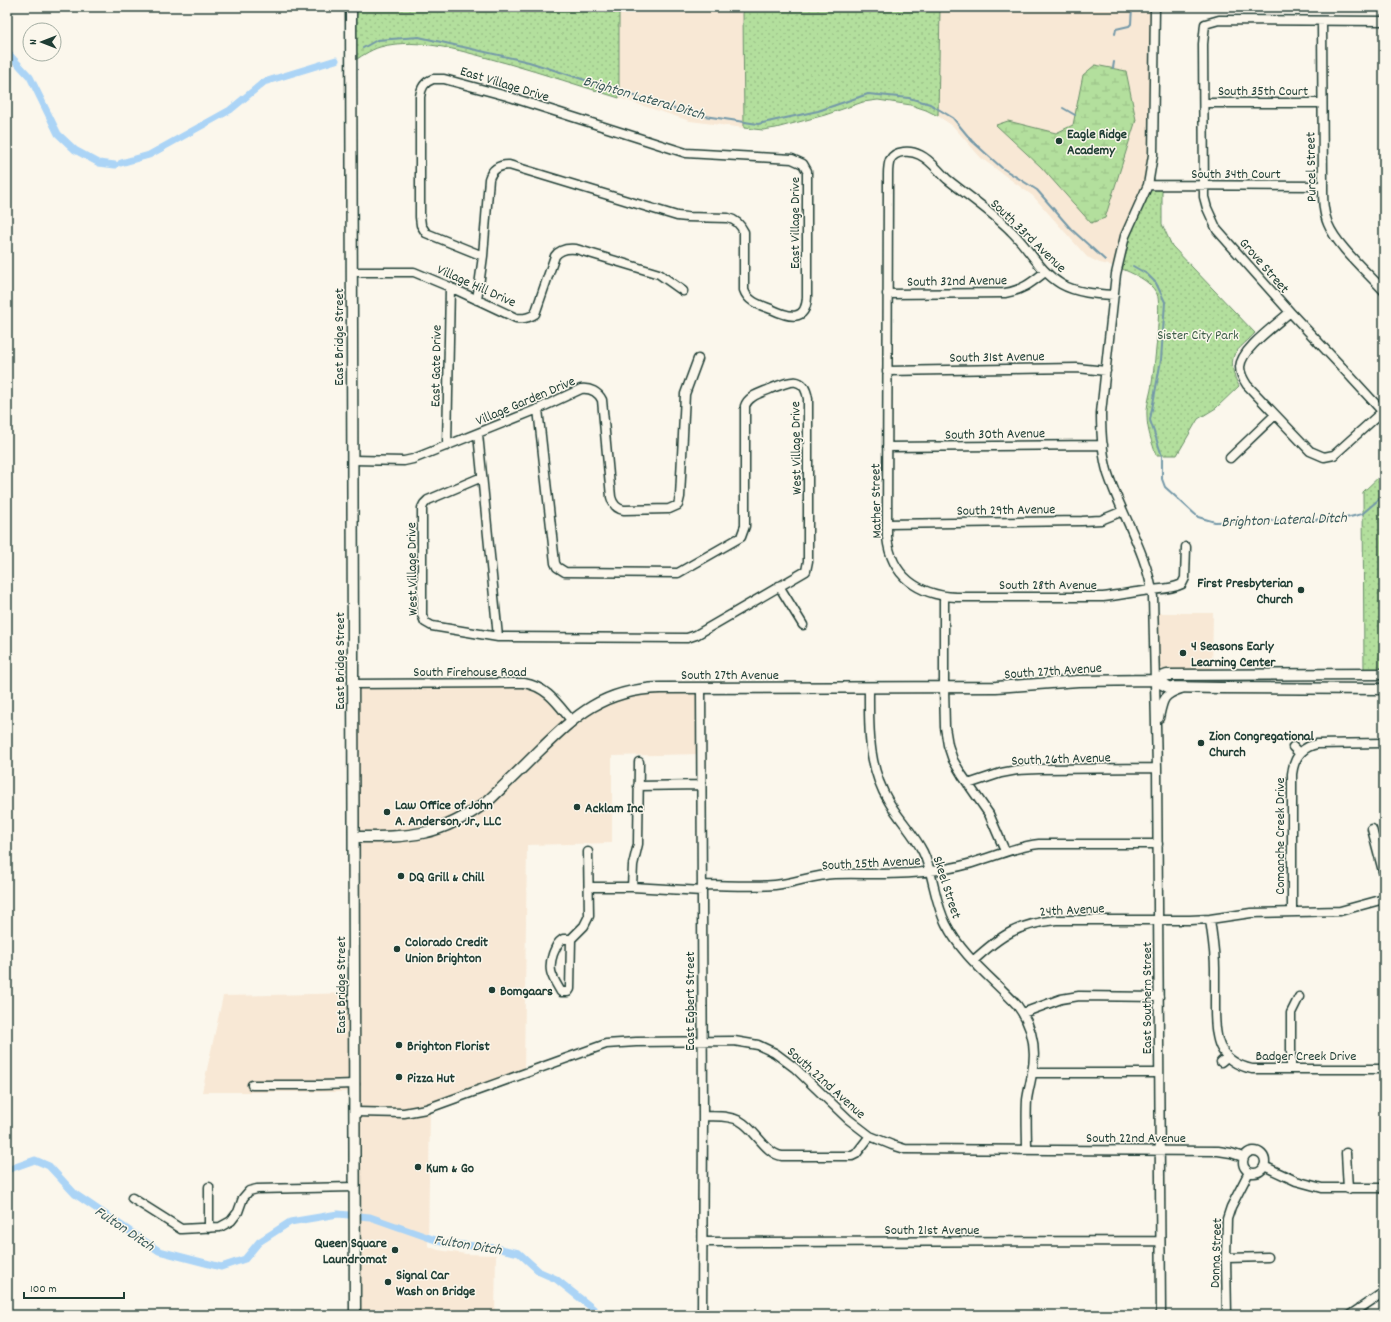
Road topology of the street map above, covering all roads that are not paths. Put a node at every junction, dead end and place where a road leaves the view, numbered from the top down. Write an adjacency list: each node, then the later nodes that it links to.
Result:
1 (352, 7): 12 (main road, East Bridge Street)
2 (1155, 7): 8 (street, East Southern Street)
3 (1322, 21): 4 (street); 5 (street, Grove Street); 6 (street, Purcel Street)
4 (1384, 21)
5 (1204, 103): 6 (street, South 35th Court); 9 (street, Grove Street)
6 (1322, 103): 10 (street, Purcel Street)
7 (895, 155): 13 (street, South 33rd Avenue); 17 (street, Mather Street)
8 (1148, 185): 9 (street, South 34th Court); 18 (street, East Southern Street)
9 (1203, 186): 10 (street, South 34th Court); 20 (street, Grove Street)
10 (1323, 186): 16 (street, Purcel Street)
11 (483, 256): 11 (street, East Village Drive); 19 (street, East Village Drive)
12 (352, 272): 14 (street, Village Hill Drive); 32 (main road, East Bridge Street)
13 (1044, 272): 17 (street, South 32nd Avenue); 18 (street, South 33rd Avenue)
14 (450, 287): 19 (street, Village Hill Drive); 29 (street, East Gate Drive)
15 (683, 291): 19 (street, Village Hill Drive)
16 (1384, 291)
17 (887, 294): 22 (street, Mather Street)
18 (1114, 295): 23 (street, East Southern Street)
19 (477, 300)
20 (1290, 312): 25 (street, Grove Street); 26 (street)
21 (698, 359): 24 (street, Village Garden Drive)
22 (887, 371): 23 (street, South 31st Avenue); 30 (street, Mather Street)
23 (1106, 371): 28 (street, East Southern Street)
24 (538, 409): 27 (street, Village Garden Drive); 37 (street, West Village Drive)
25 (1383, 411): 26 (street)
26 (1276, 415): 31 (street)
27 (478, 434): 29 (street, Village Garden Drive); 33 (street)
28 (1103, 445): 30 (street, South 30th Avenue); 34 (street, East Southern Street)
29 (447, 446): 32 (street, Village Garden Drive)
30 (887, 447): 35 (street, Mather Street)
31 (1230, 458)
32 (353, 460): 44 (main road, East Bridge Street)
33 (482, 477): 41 (street); 41 (street, West Village Drive)
34 (1123, 511): 35 (street, South 29th Avenue); 38 (street, East Southern Street)
35 (888, 524): 39 (street, Mather Street)
36 (1186, 547): 38 (street, South 28th Avenue)
37 (779, 586): 40 (street); 41 (street, West Village Drive)
38 (1152, 590): 39 (street, South 28th Avenue); 43 (street, East Southern Street)
39 (944, 596): 45 (street)
40 (803, 625)
41 (498, 637)
42 (1384, 674): 43 (main road, South 27th Avenue)
43 (1154, 680): 45 (main road, South 27th Avenue); 47 (main road, South 27th Avenue); 51 (street, East Southern Street)
44 (353, 684): 50 (street, South Firehouse Road); 59 (main road, East Bridge Street)
45 (944, 686): 46 (main road, South 27th Avenue); 55 (street)
46 (869, 687): 48 (main road, South 27th Avenue); 63 (street, Skeel Street)
47 (1186, 687): 49 (main road, South 27th Avenue); 51 (street)
48 (701, 688): 50 (main road, South 27th Avenue); 56 (street, East Egbert Street)
49 (1384, 689)
50 (572, 720): 59 (main road, South 27th Avenue)
51 (1156, 730): 54 (street, East Southern Street)
52 (1384, 743): 69 (street, Comanche Creek Drive)
53 (639, 762): 57 (street)
54 (1157, 768): 55 (street, South 26th Avenue); 60 (street, East Southern Street)
55 (968, 784): 61 (street)
56 (701, 785): 57 (street); 67 (street, East Egbert Street)
57 (638, 786): 65 (street)
58 (1372, 829): 64 (street)
59 (354, 837): 84 (main road, East Bridge Street)
60 (1158, 844): 61 (street, South 25th Avenue); 71 (street, East Southern Street)
61 (1005, 851): 63 (street, South 25th Avenue)
62 (588, 852): 66 (street)
63 (930, 872): 67 (street, South 25th Avenue); 73 (street, Skeel Street)
64 (1384, 875)
65 (632, 886): 66 (street, South 25th Avenue); 67 (street, South 25th Avenue)
66 (589, 887): 72 (street)
67 (702, 888): 77 (street, East Egbert Street)
68 (1384, 899): 69 (street, 24th Avenue)
69 (1292, 912): 70 (street, 24th Avenue)
70 (1210, 919): 71 (street, 24th Avenue); 78 (street)
71 (1158, 920): 73 (street, 24th Avenue); 74 (street, East Southern Street)
72 (571, 939): 72 (street)
73 (973, 960): 76 (street, Skeel Street)
74 (1159, 997): 76 (street); 83 (street, East Southern Street)
75 (1299, 997): 80 (street)
76 (1023, 1013): 82 (street, Skeel Street)
77 (702, 1041): 86 (street, South 22nd Avenue); 87 (street, East Egbert Street); 88 (street, South 22nd Avenue)
78 (1227, 1056): 79 (street); 80 (street, Badger Creek Drive)
79 (1221, 1062)
80 (1291, 1069): 81 (street, Badger Creek Drive)
81 (1384, 1069)
82 (1032, 1073): 83 (street); 89 (street, Skeel Street)
83 (1159, 1073): 90 (street, East Southern Street)
84 (354, 1084): 85 (street); 86 (main road, East Bridge Street)
85 (252, 1085)
86 (355, 1112): 96 (main road, East Bridge Street)
87 (703, 1116): 88 (street); 101 (street, East Egbert Street)
88 (870, 1136): 89 (street, South 22nd Avenue)
89 (1027, 1150): 90 (street, South 22nd Avenue)
90 (1160, 1150): 92 (street, South 22nd Avenue); 102 (street, East Southern Street)
91 (1346, 1153): 98 (street)
92 (1243, 1157): 93 (street); 94 (street)
93 (1264, 1166): 94 (street); 98 (street)
94 (1249, 1172): 104 (street, Donna Street)
95 (209, 1187): 100 (street)
96 (355, 1187): 100 (street); 106 (main road, East Bridge Street)
97 (1384, 1188): 98 (street)
98 (1348, 1189)
99 (132, 1198): 100 (street)
100 (209, 1228)
101 (703, 1242): 102 (street, South 21st Avenue); 107 (street, East Egbert Street)
102 (1160, 1242): 108 (street, East Southern Street)
103 (1268, 1257): 104 (street)
104 (1226, 1258): 109 (street, Donna Street)
105 (1384, 1292): 110 (street)
106 (355, 1315)
107 (702, 1315)
108 (1161, 1315)
109 (1228, 1315)
110 (1350, 1315)

